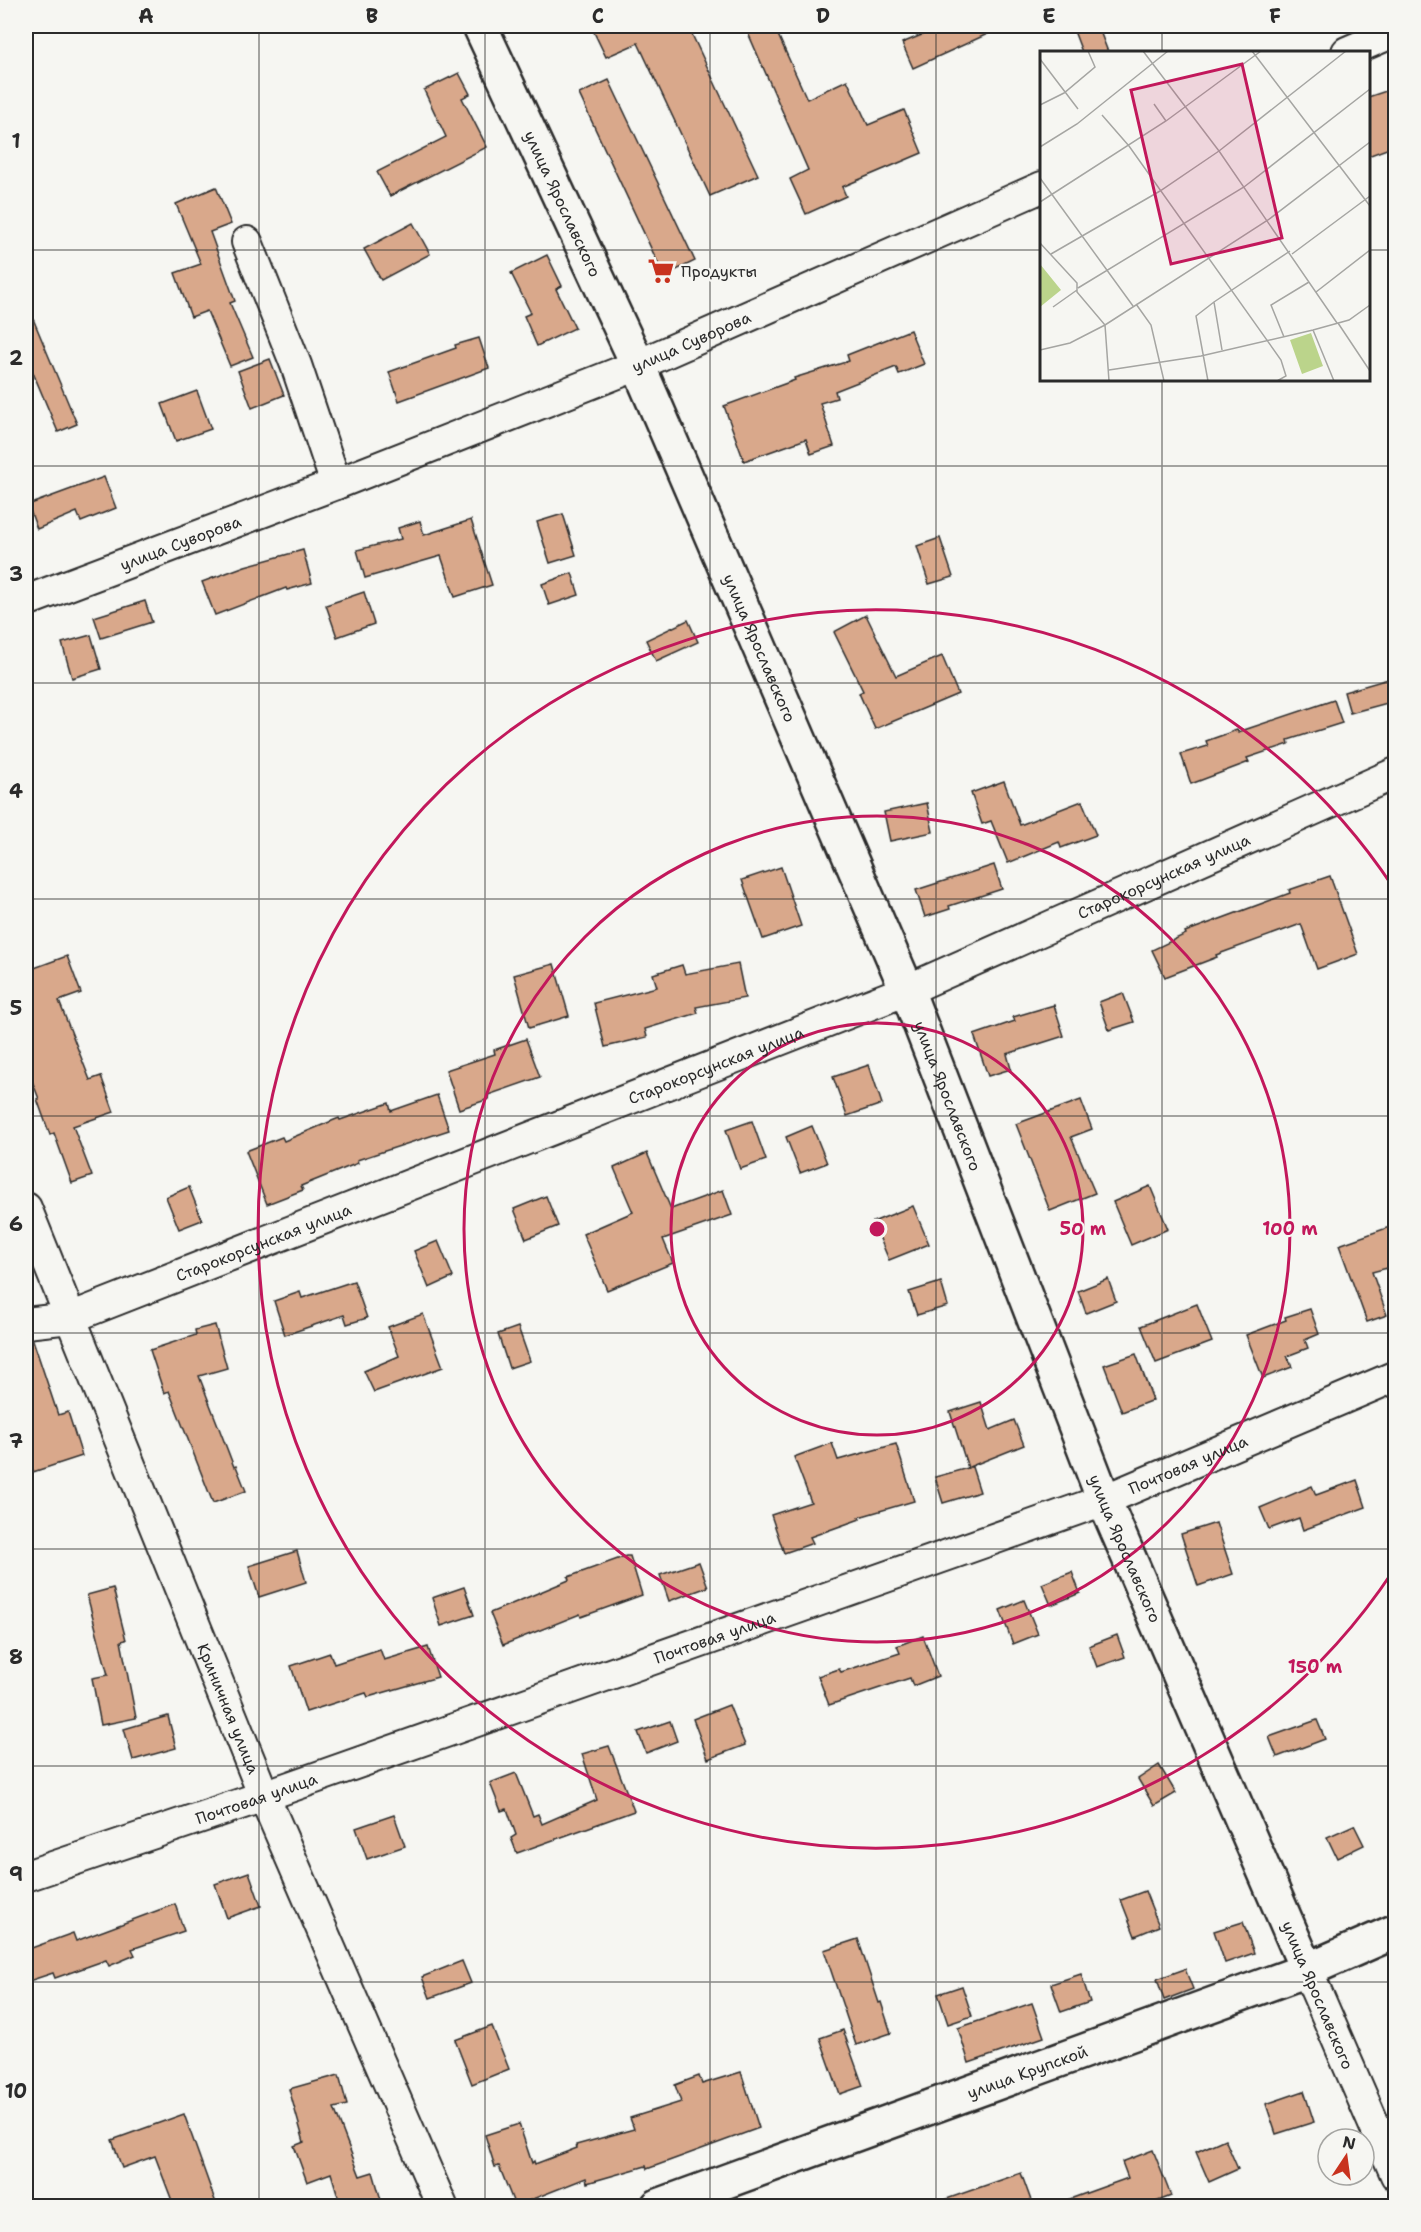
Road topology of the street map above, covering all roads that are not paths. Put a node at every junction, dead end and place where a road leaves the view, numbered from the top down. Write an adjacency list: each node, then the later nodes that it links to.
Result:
1 (480, 26): 6 (street, улица Ярославского)
2 (1395, 31): 3 (street)
3 (1349, 51)
4 (1040, 187): 6 (street, улица Суворова)
5 (247, 242): 7 (street)
6 (638, 365): 7 (street, улица Суворова); 10 (street, улица Ярославского)
7 (336, 484): 8 (street, улица Суворова)
8 (26, 601)
9 (1395, 773): 10 (street, Старокорсунская улица)
10 (907, 990): 12 (street, Старокорсунская улица); 15 (street, улица Ярославского)
11 (26, 1208): 12 (street, Криничная улица)
12 (70, 1318): 13 (street, Старокорсунская улица); 16 (street, Криничная улица)
13 (26, 1323)
14 (1395, 1376): 15 (street, Почтовая улица)
15 (1104, 1500): 16 (street, Почтовая улица); 19 (street, улица Ярославского)
16 (264, 1796): 17 (street, Почтовая улица); 21 (street, Криничная улица)
17 (26, 1876)
18 (1395, 1931): 19 (street, улица Крупской)
19 (1307, 1970): 20 (street, улица Ярославского); 22 (street, улица Крупской)
20 (1395, 2175)
21 (442, 2206)
22 (658, 2206)

